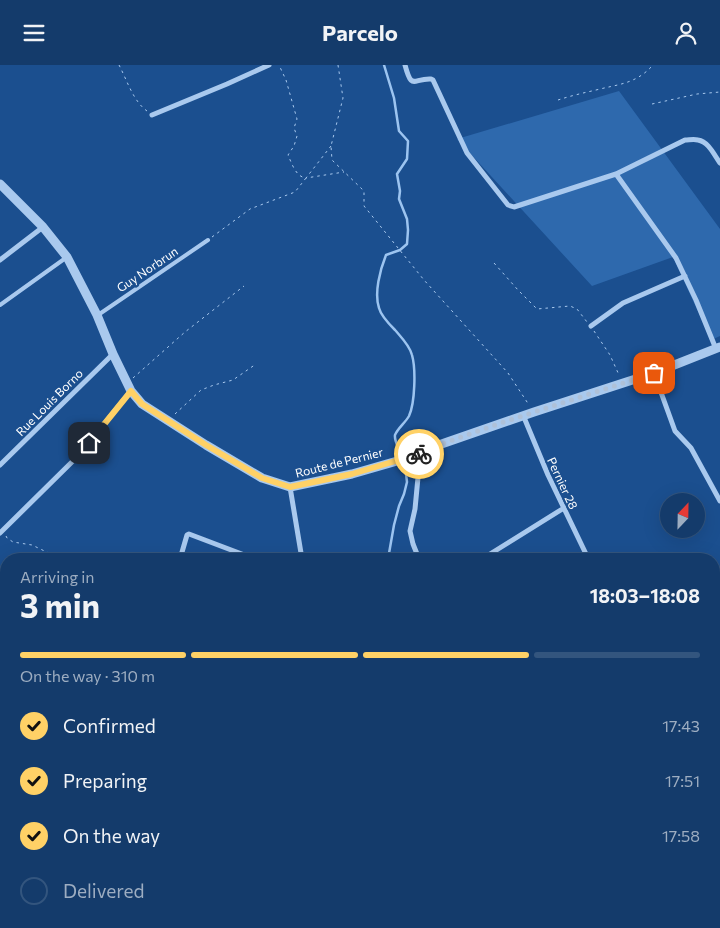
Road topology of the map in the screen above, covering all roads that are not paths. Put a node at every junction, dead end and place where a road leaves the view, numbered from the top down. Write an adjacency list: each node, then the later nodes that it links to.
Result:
1 (269, 65): 3 (street)
2 (405, 65): 5 (street)
3 (152, 115)
4 (720, 163): 5 (street)
5 (616, 174): 11 (street)
6 (0, 184): 7 (street, Route de Pernier)
7 (43, 227): 9 (street, Route de Pernier); 10 (street)
8 (208, 240): 13 (lane, Guy Norbrun)
9 (67, 257): 12 (lane); 13 (street, Route de Pernier)
10 (0, 260)
11 (684, 276): 14 (street); 15 (street)
12 (0, 305)
13 (97, 315): 16 (street, Route de Pernier)
14 (591, 326)
15 (718, 348): 17 (street, Route de Pernier)
16 (113, 354): 18 (street, Route de Pernier); 21 (street, Rue Louis Borno)
17 (654, 373): 19 (street, Route de Pernier); 23 (street)
18 (129, 387): 22 (street, Route de Pernier); 25 (street)
19 (523, 415): 20 (street, Route de Pernier); 24 (street, Pernier 28)
20 (418, 455): 22 (street, Route de Pernier); 29 (street)
21 (0, 465)
22 (290, 487): 28 (street)
23 (720, 501)
24 (564, 508): 30 (street); 31 (street, Pernier 28)
25 (0, 533)
26 (182, 553): 27 (street)
27 (239, 553)
28 (301, 553)
29 (417, 553)
30 (492, 553)
31 (586, 553)

